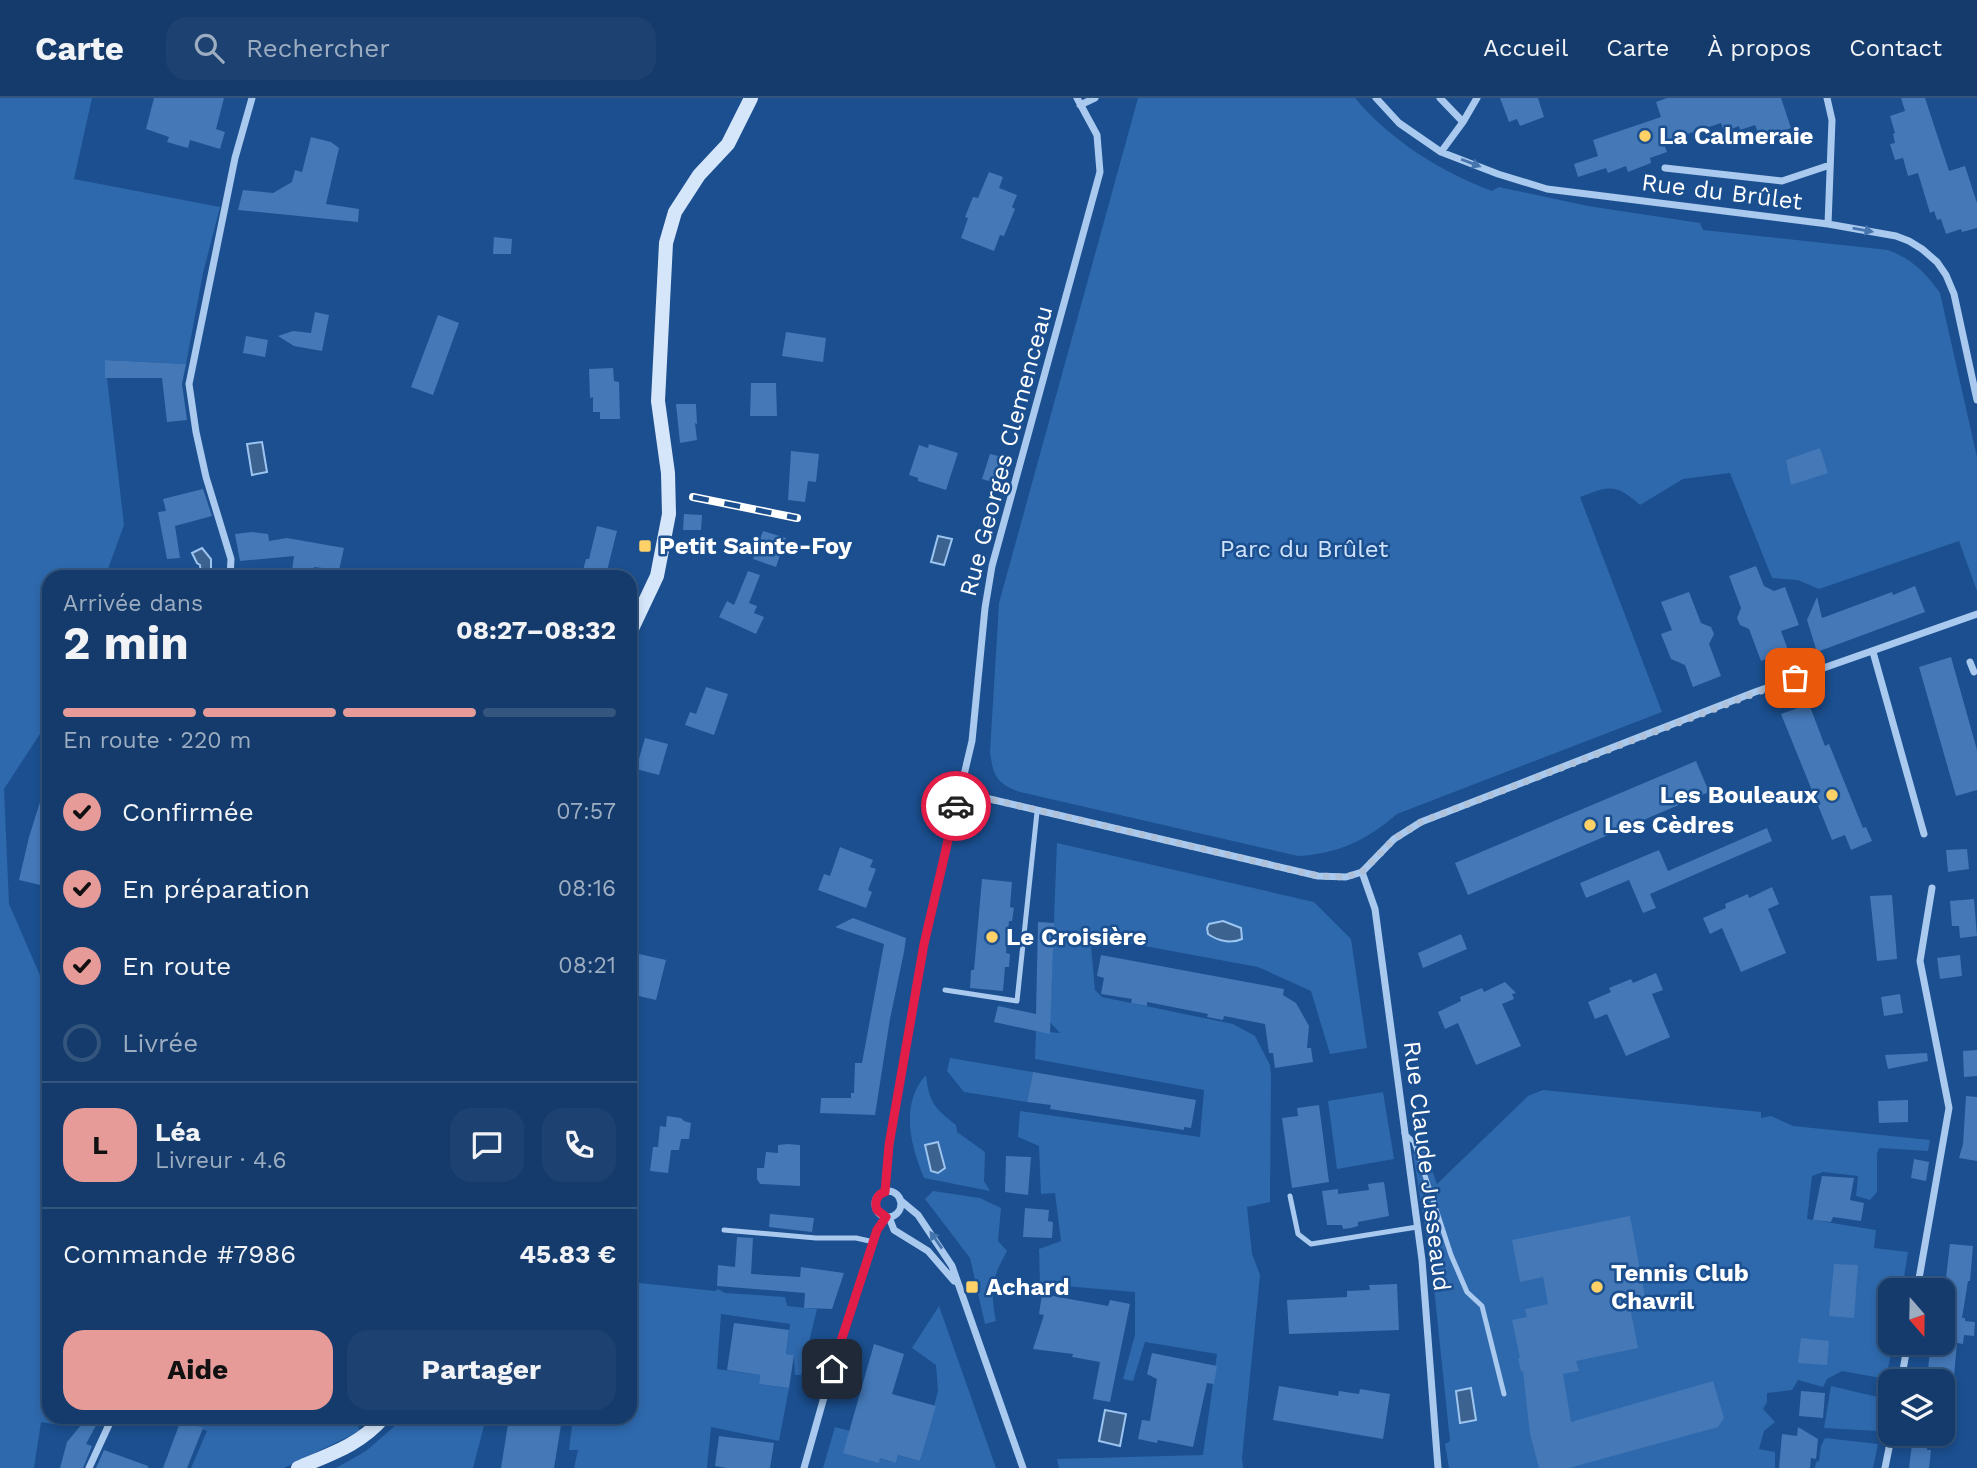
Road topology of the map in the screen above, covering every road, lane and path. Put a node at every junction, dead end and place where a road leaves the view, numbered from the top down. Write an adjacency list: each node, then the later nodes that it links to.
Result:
1 (252, 98): 15 (street)
2 (751, 98): 17 (main road)
3 (1095, 98): 8 (street)
4 (1376, 98): 10 (street, Rue du Brûlet)
5 (1440, 98): 9 (street)
6 (1477, 98): 9 (street)
7 (1826, 98): 11 (street)
8 (1079, 101): 21 (street, Rue Georges Clemenceau)
9 (1463, 122): 10 (street)
10 (1441, 152): 13 (street, Rue du Brûlet, one-way to 13)
11 (1830, 165): 12 (street); 13 (street)
12 (1665, 168)
13 (1828, 224): 14 (street, Rue du Brûlet, one-way to 14)
14 (1977, 400)
15 (230, 570)
16 (1977, 614): 18 (street)
17 (637, 618)
18 (1873, 652): 23 (street); 24 (street)
19 (1970, 662): 20 (street)
20 (1973, 672)
21 (960, 792): 22 (street); 28 (street, Rue Georges Clemenceau)
22 (1037, 812): 24 (street); 26 (lane)
23 (1924, 834)
24 (1362, 872): 27 (street, Rue Claude Jusseaud)
25 (1932, 888): 35 (street)
26 (945, 990)
27 (1404, 1133): 32 (street, Rue Claude Jusseaud); 37 (lane)
28 (885, 1192): 30 (street); 31 (street)
29 (1290, 1196): 32 (lane)
30 (900, 1200): 31 (street); 36 (street, one-way to 30)
31 (888, 1217): 34 (street); 36 (street)
32 (1417, 1227): 45 (street, Rue Claude Jusseaud)
33 (724, 1230): 34 (lane)
34 (874, 1242): 43 (street)
35 (1919, 1278)
36 (958, 1287): 44 (street)
37 (1504, 1394)
38 (110, 1424): 41 (street)
39 (377, 1424): 42 (main road)
40 (1889, 1446): 46 (street)
41 (89, 1468)
42 (298, 1468)
43 (804, 1468)
44 (1023, 1468)
45 (1438, 1468)
46 (1885, 1468)

